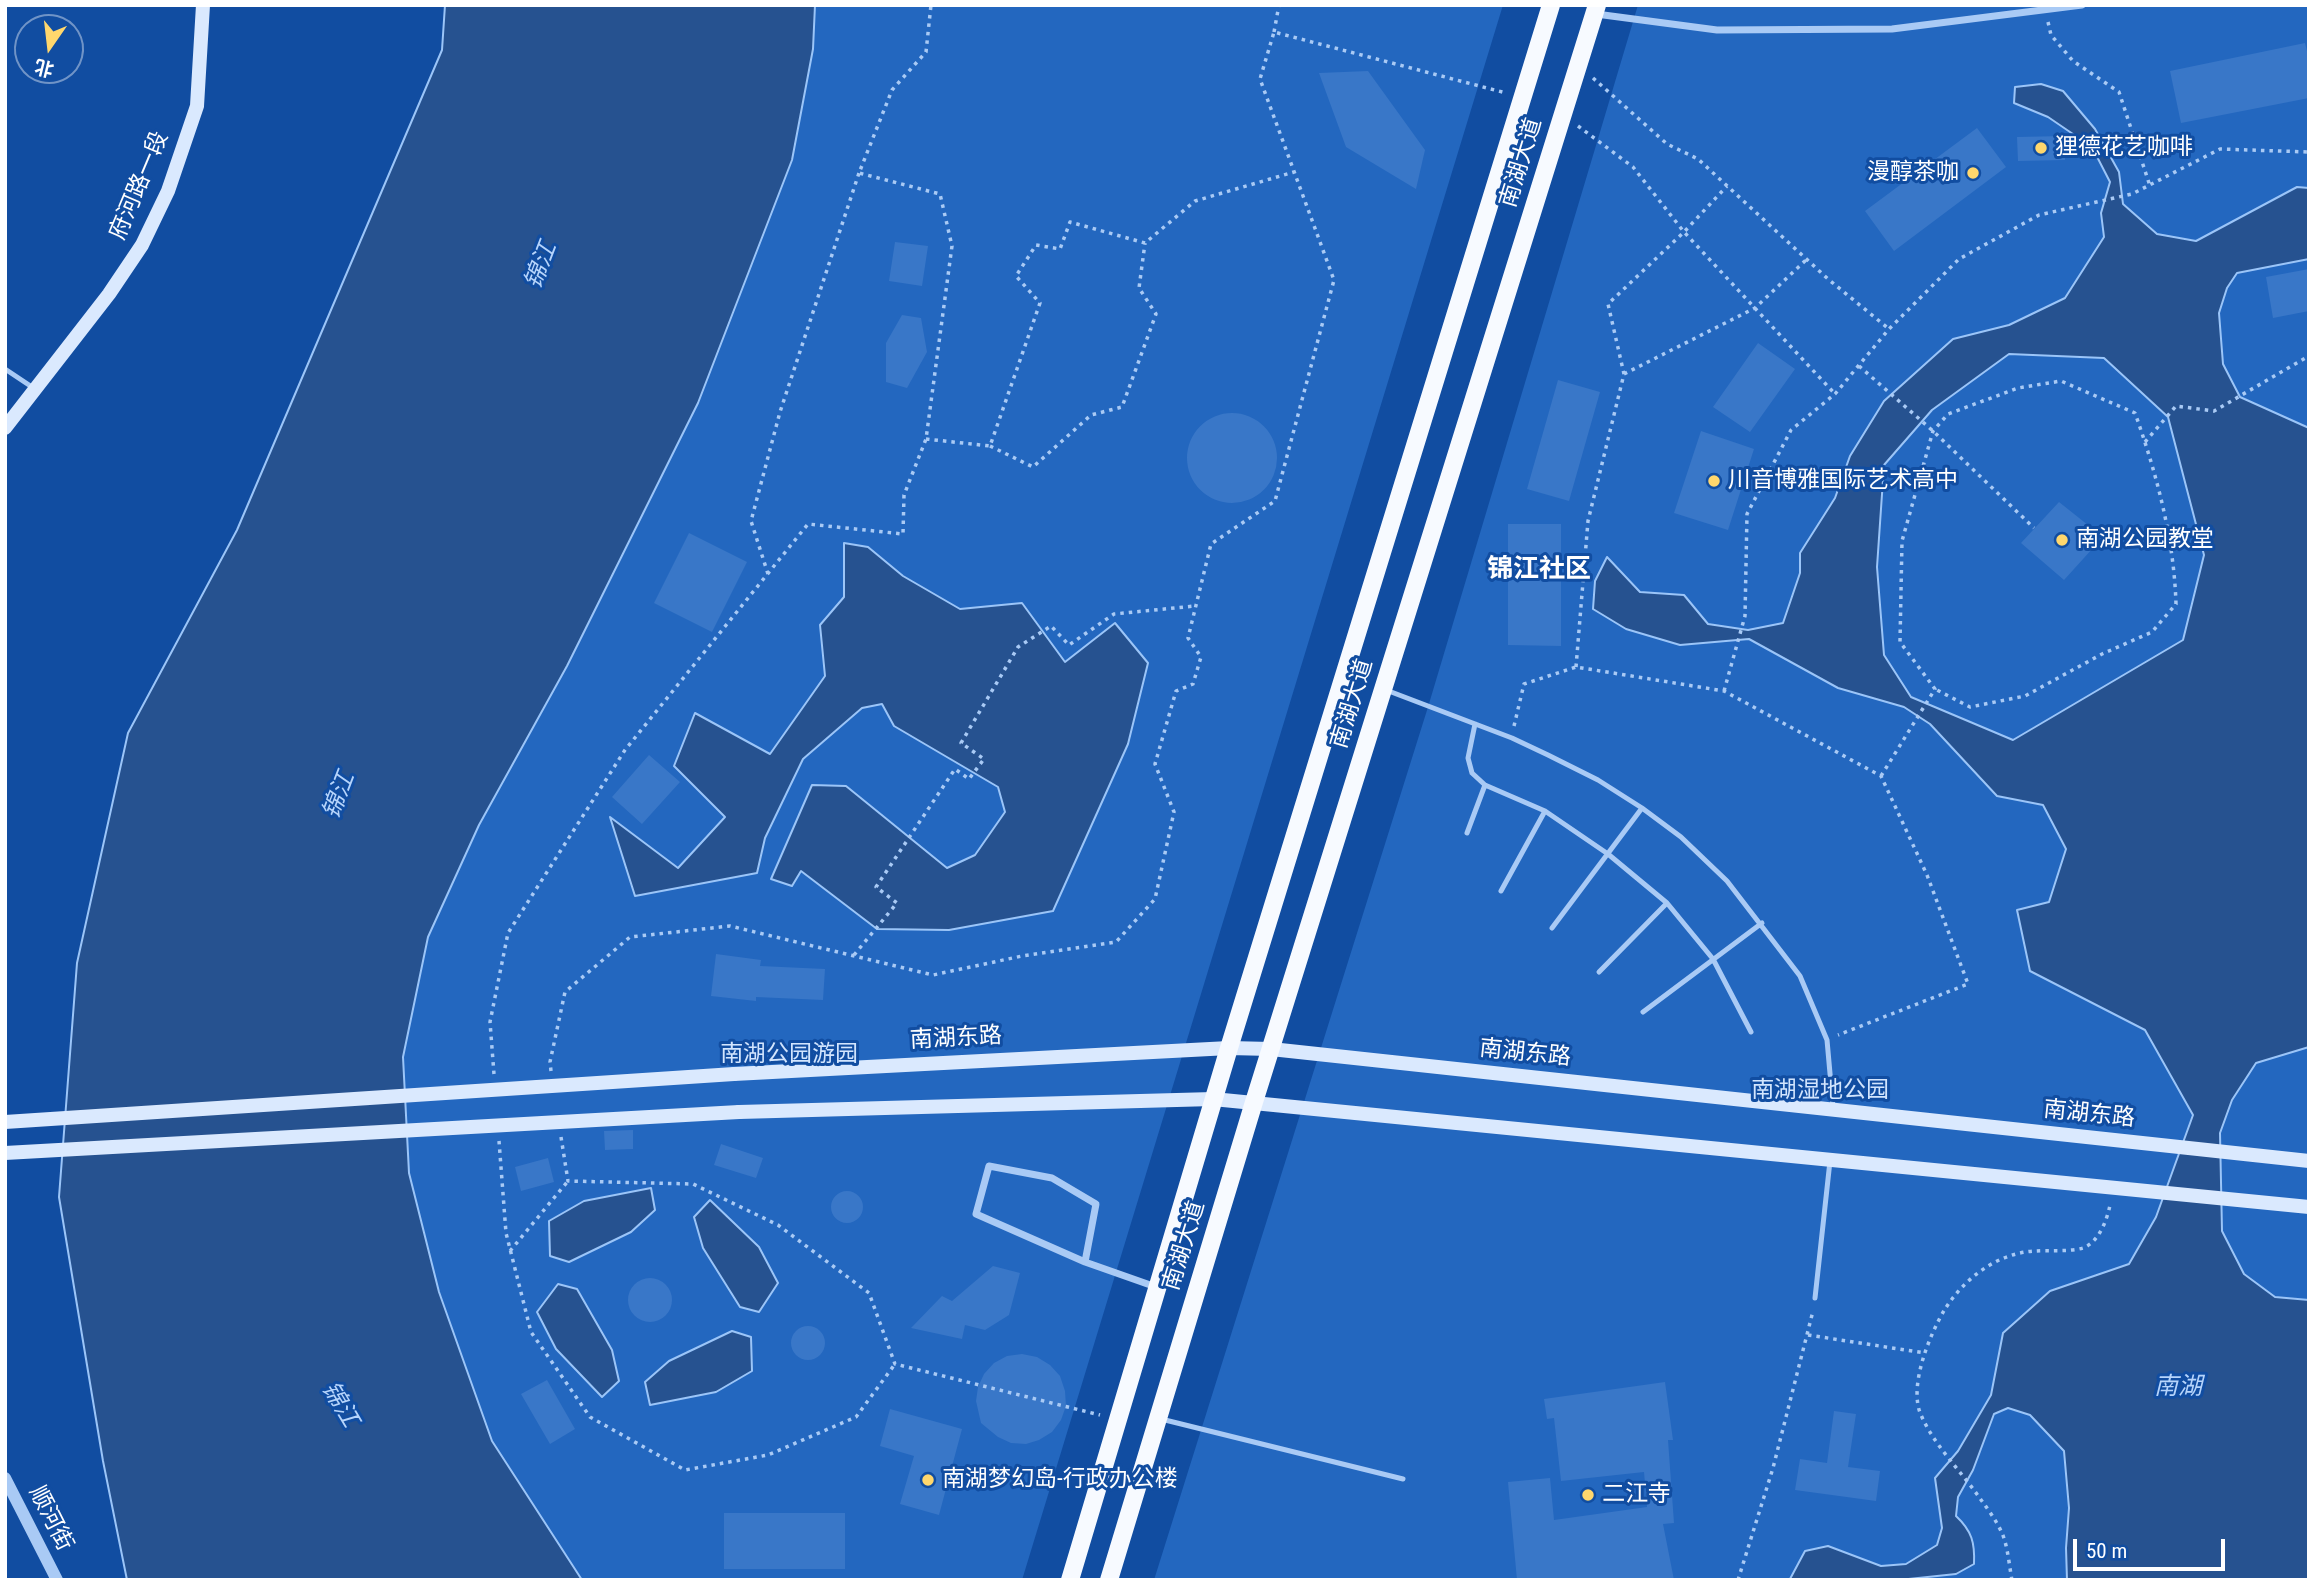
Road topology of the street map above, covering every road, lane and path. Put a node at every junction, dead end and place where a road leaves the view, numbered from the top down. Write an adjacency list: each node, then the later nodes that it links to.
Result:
1 (204, 5): 26 (main road, 府河路一段)
2 (931, 5): 14 (path)
3 (1279, 5): 8 (path)
4 (1551, 5): 10 (main road, 南湖大道)
5 (2082, 5): 7 (street)
6 (1596, 9): 7 (street); 9 (main road, 南湖大道)
7 (2045, 10): 16 (path)
8 (1274, 32): 10 (path); 13 (path)
9 (1579, 65): 11 (main road, 南湖大道); 15 (path)
10 (1522, 97): 58 (main road, 南湖大道)
11 (1563, 115): 17 (path); 37 (main road, 南湖大道)
12 (2309, 152): 16 (path)
13 (1294, 172): 18 (path); 35 (path)
14 (859, 173): 30 (path); 34 (path)
15 (1727, 186): 17 (path); 19 (path)
16 (2150, 186): 21 (path)
17 (1684, 232): 20 (path); 25 (path)
18 (1145, 243): 32 (path); 32 (path)
19 (1807, 259): 20 (path); 21 (path)
20 (1755, 308): 25 (path); 27 (path)
21 (1889, 329): 23 (path)
22 (2309, 356): 31 (path)
23 (1859, 366): 27 (path); 29 (path)
24 (5, 369): 26 (lane)
25 (1624, 374): 36 (path)
26 (35, 389): 28 (main road, 府河路一段)
27 (1835, 394): 39 (path)
28 (5, 428)
29 (1933, 431): 31 (path); 33 (path); 38 (path)
30 (926, 439): 32 (path); 34 (path)
31 (2145, 442): 38 (path)
32 (990, 446)
33 (2034, 528)
34 (768, 574): 60 (path)
35 (1195, 606): 52 (path); 52 (path)
36 (1576, 667): 39 (path); 41 (path)
37 (1383, 689): 40 (lane); 59 (main road, 南湖大道)
38 (1935, 689): 42 (path)
39 (1724, 691): 42 (path)
40 (1475, 724): 41 (lane); 43 (lane)
41 (1511, 738): 44 (lane)
42 (1881, 776): 57 (path)
43 (1485, 785): 45 (lane); 46 (lane)
44 (1642, 808): 47 (lane); 50 (lane)
45 (1545, 811): 47 (lane); 48 (lane)
46 (1467, 833)
47 (1608, 854): 49 (lane); 51 (lane)
48 (1501, 891)
49 (1667, 903): 53 (lane); 54 (lane)
50 (1762, 923): 53 (lane); 57 (lane)
51 (1552, 928)
52 (853, 956): 61 (path)
53 (1713, 959): 55 (lane); 56 (lane)
54 (1599, 972)
55 (1643, 1012)
56 (1751, 1032)
57 (1827, 1040): 64 (lane)
58 (1228, 1048): 59 (main road, 南湖东路); 62 (main road, 南湖大道); 65 (main road, 南湖东路, bridge)
59 (1270, 1049): 63 (main road, 南湖大道); 64 (main road, 南湖东路)
60 (494, 1075)
61 (552, 1075)
62 (1213, 1099): 63 (main road); 68 (main road, bridge); 76 (main road, 南湖大道)
63 (1254, 1102): 69 (main road); 82 (main road, 南湖大道)
64 (1833, 1110): 70 (main road, 南湖东路)
65 (5, 1122)
66 (560, 1128): 71 (path)
67 (499, 1141): 74 (path)
68 (5, 1153)
69 (1830, 1161): 72 (main road); 77 (lane)
70 (2309, 1161)
71 (568, 1181): 74 (path); 80 (path)
72 (2112, 1188): 73 (main road); 79 (path)
73 (2309, 1208)
74 (510, 1251): 80 (path)
75 (1085, 1262): 75 (street); 76 (street)
76 (1157, 1287): 81 (main road, 南湖大道)
77 (1815, 1298): 78 (path)
78 (1808, 1335): 79 (path); 88 (path)
79 (1925, 1353): 89 (path)
80 (895, 1364): 81 (path)
81 (1117, 1419): 86 (main road, 南湖大道)
82 (1158, 1419): 84 (lane); 87 (main road, 南湖大道)
83 (5, 1478): 85 (street, 顺河街)
84 (1403, 1479)
85 (57, 1580)
86 (1070, 1580)
87 (1109, 1580)
88 (1738, 1580)
89 (2012, 1580)

